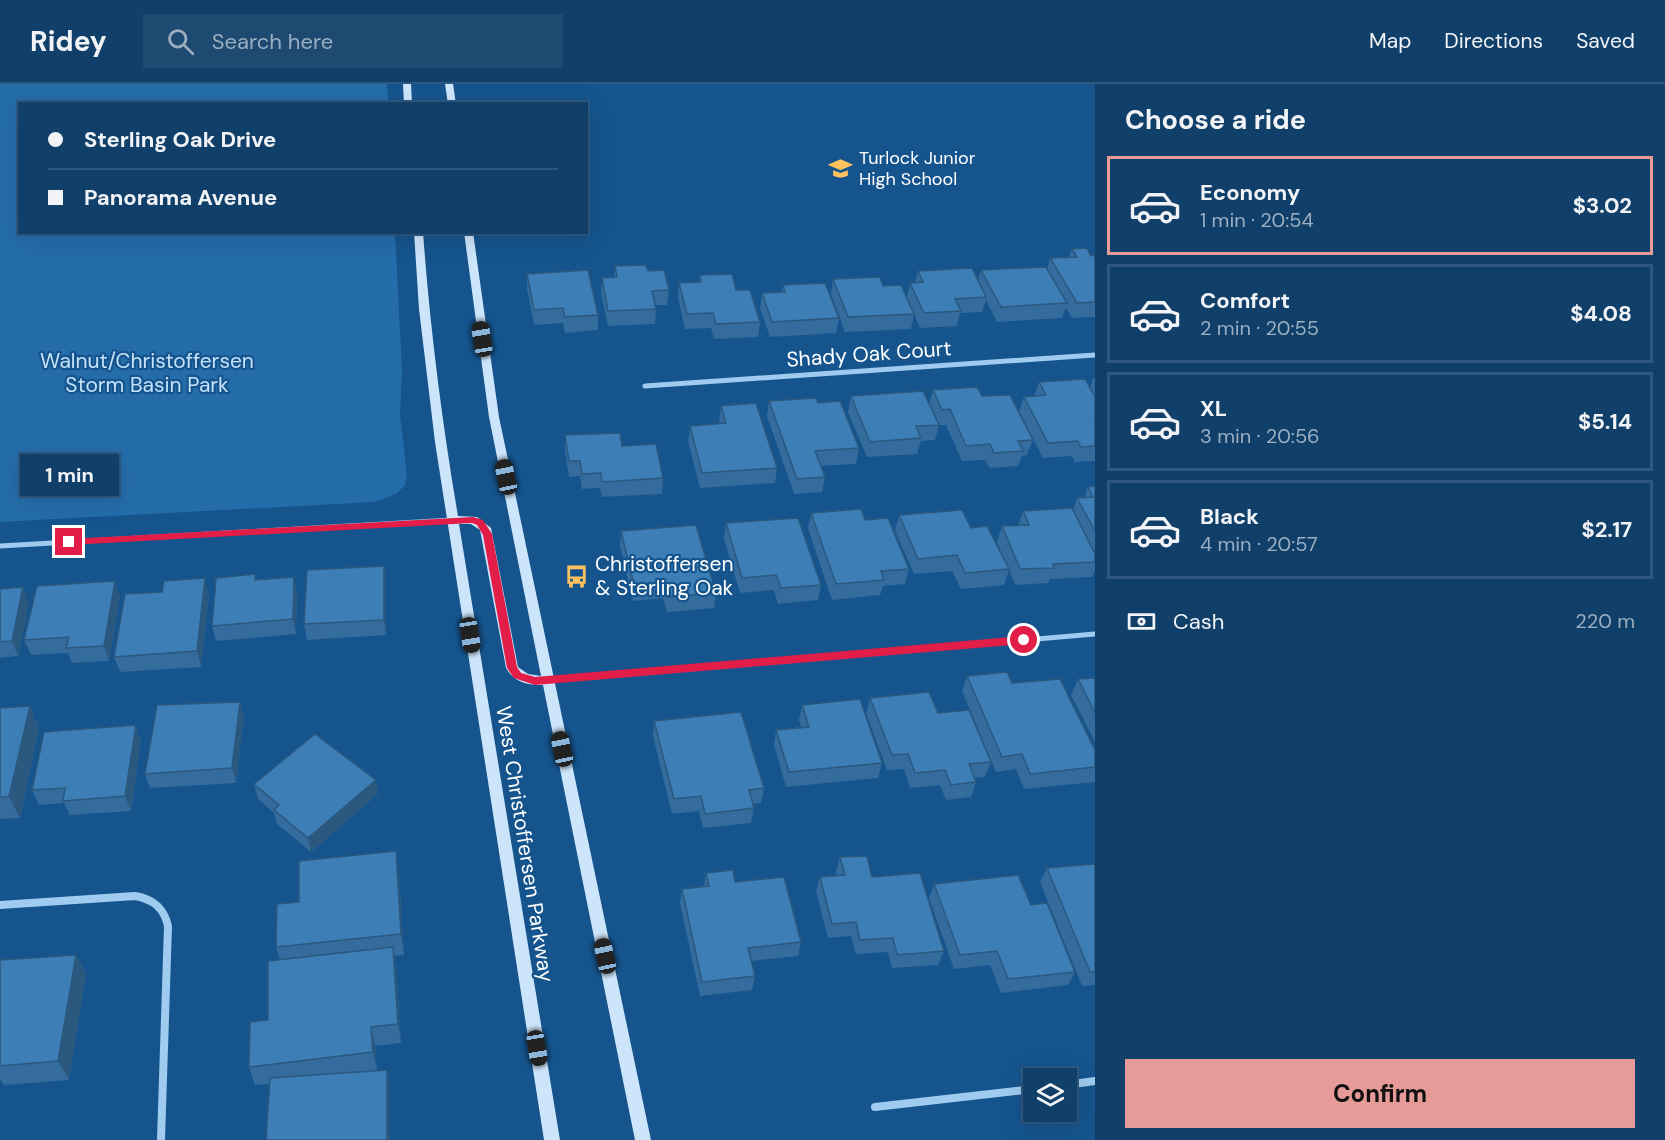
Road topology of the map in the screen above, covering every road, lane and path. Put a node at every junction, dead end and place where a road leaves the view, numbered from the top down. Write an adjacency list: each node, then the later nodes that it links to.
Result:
1 (407, 84): 3 (street)
2 (449, 84): 4 (street)
3 (408, 102)
4 (452, 102)
5 (418, 234): 9 (street, West Christoffersen Parkway)
6 (468, 234): 12 (street)
7 (1095, 355): 8 (street, Shady Oak Court)
8 (645, 386)
9 (452, 520): 10 (street); 12 (street); 19 (street, West Christoffersen Parkway)
10 (0, 546)
11 (1095, 634): 12 (street)
12 (548, 680): 20 (street)
13 (0, 905): 18 (street)
14 (1095, 1082): 15 (street)
15 (1077, 1084)
16 (1023, 1090): 17 (street)
17 (875, 1107)
18 (161, 1140)
19 (552, 1140)
20 (643, 1140)

